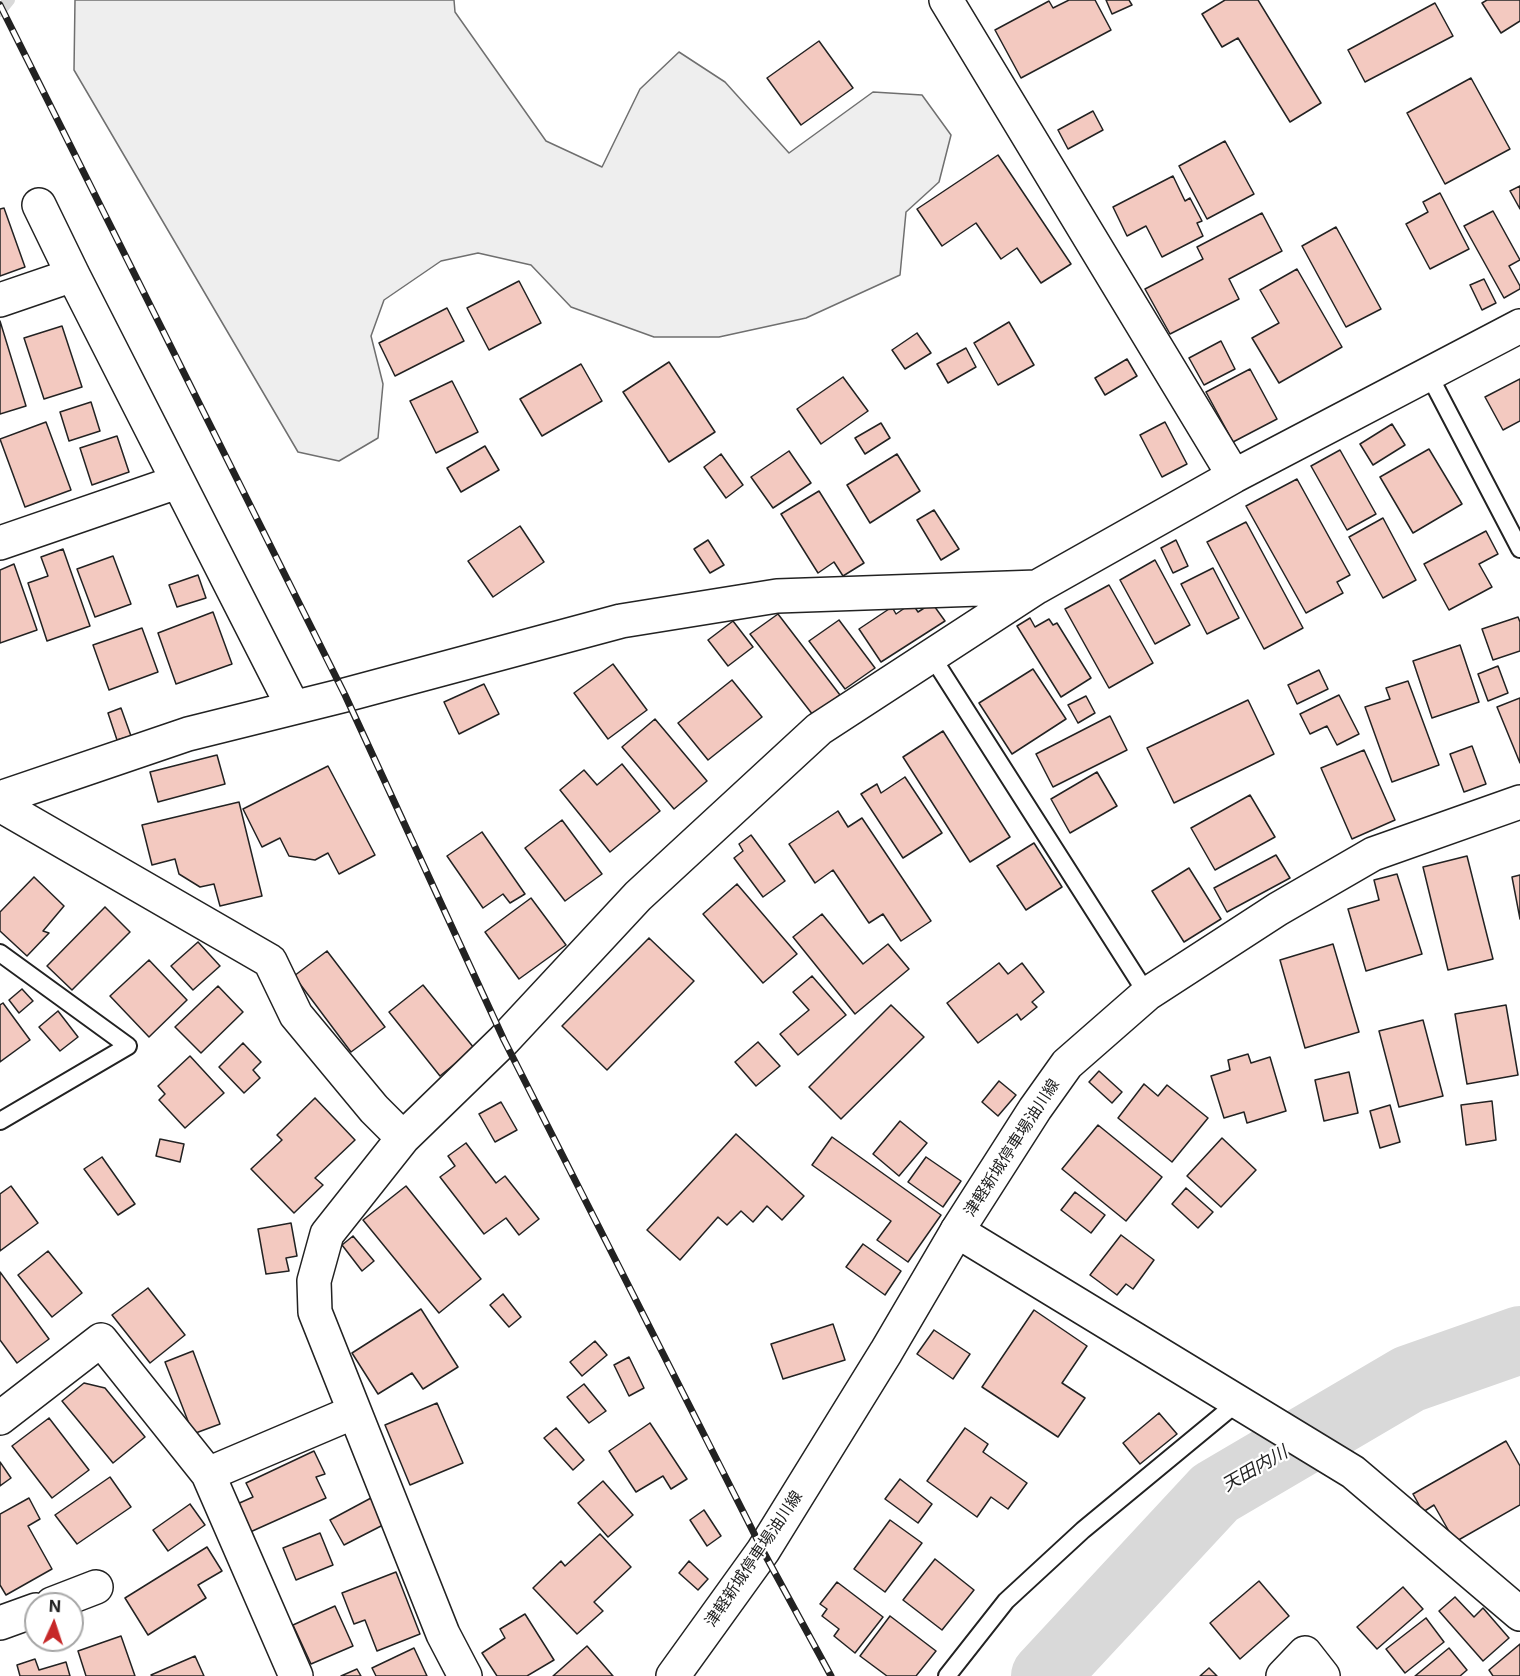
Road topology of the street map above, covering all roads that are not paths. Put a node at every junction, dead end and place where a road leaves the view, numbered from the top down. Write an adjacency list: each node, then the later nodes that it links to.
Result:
1 (946, 0): 7 (street)
2 (39, 204): 3 (street)
3 (73, 275): 4 (street); 8 (street)
4 (0, 300)
5 (1520, 326): 6 (street)
6 (1429, 375): 7 (street); 10 (lane)
7 (1234, 476): 11 (street)
8 (177, 482): 9 (street); 13 (street)
9 (0, 543)
10 (1520, 549)
11 (1037, 587): 12 (street); 13 (street)
12 (931, 655): 18 (lane); 20 (street)
13 (293, 707): 14 (street)
14 (0, 798)
15 (1520, 802): 18 (street, 津軽新城停車場油川線)
16 (0, 805): 20 (street)
17 (0, 953): 19 (lane)
18 (1148, 994): 21 (street, 津軽新城停車場油川線)
19 (0, 1121)
20 (403, 1138): 23 (street)
21 (957, 1231): 22 (street); 33 (street, 津軽新城停車場油川線)
22 (1244, 1406): 29 (street); 34 (lane)
23 (354, 1412): 25 (street); 32 (street)
24 (0, 1418): 25 (street)
25 (208, 1474): 31 (street)
26 (96, 1587): 27 (street)
27 (83, 1592)
28 (24, 1614): 30 (street)
29 (1520, 1614)
30 (0, 1623)
31 (296, 1676)
32 (465, 1676)
33 (673, 1676)
34 (947, 1676)
35 (1283, 1676): 36 (street)
36 (1323, 1676)

